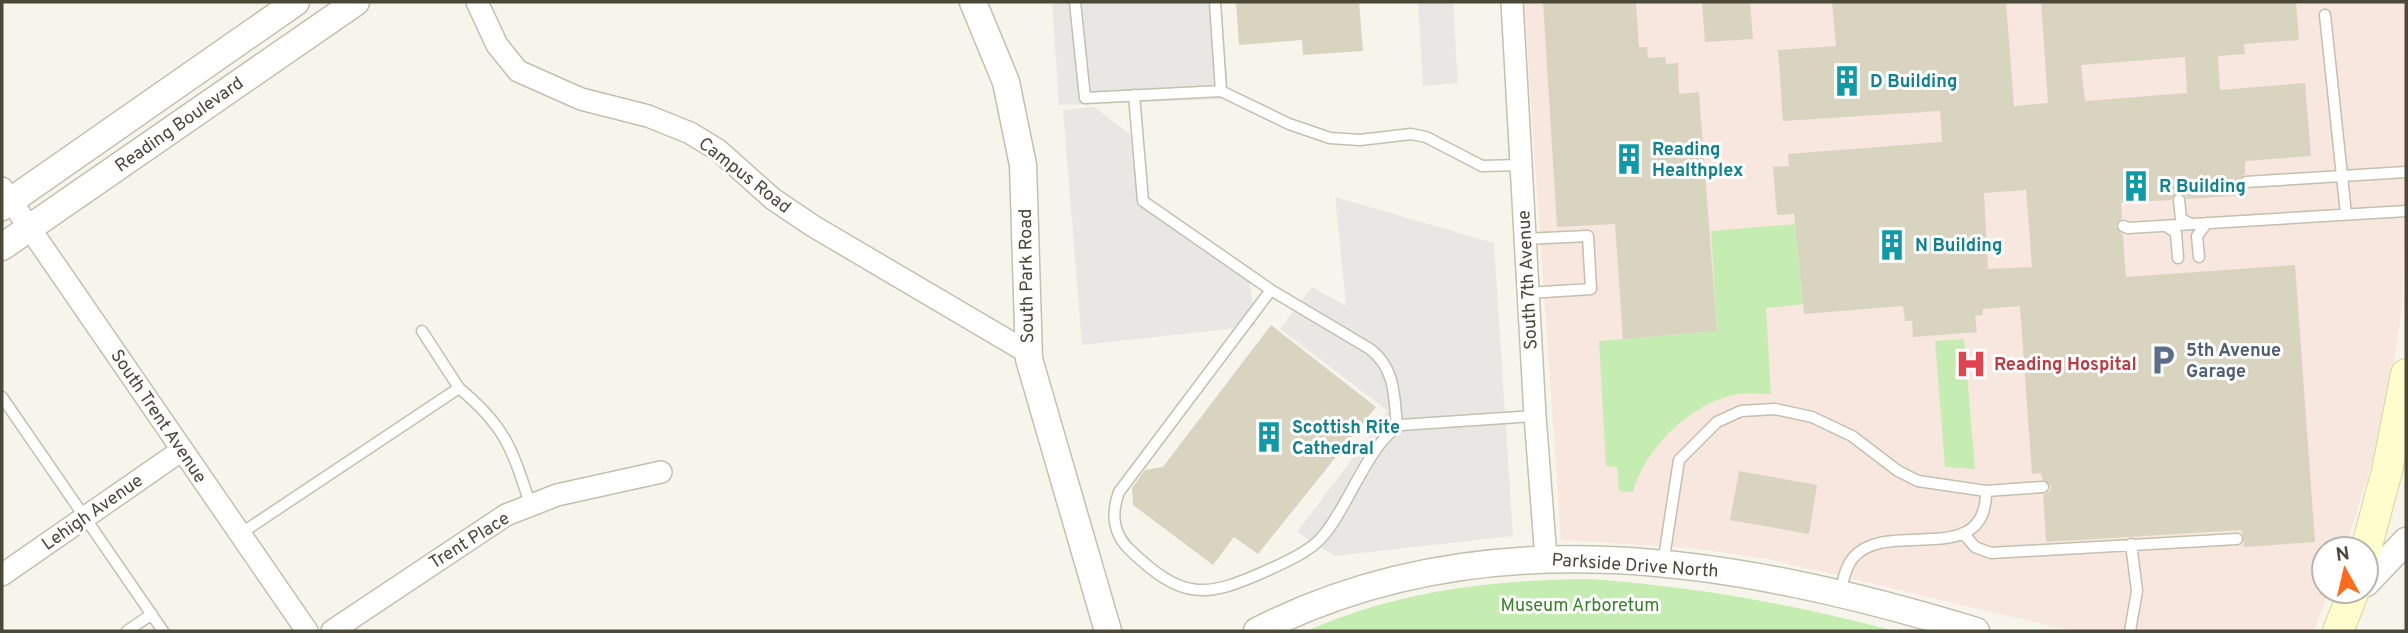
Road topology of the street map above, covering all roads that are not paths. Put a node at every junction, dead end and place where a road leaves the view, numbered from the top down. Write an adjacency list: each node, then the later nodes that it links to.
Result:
1 (296, 2): 11 (street, Reading Boulevard)
2 (356, 2): 11 (street, Reading Boulevard)
3 (477, 2): 32 (street, Campus Road)
4 (973, 2): 32 (street, South Park Road)
5 (1075, 2): 10 (lane)
6 (1215, 2): 9 (lane)
7 (1511, 2): 12 (street, South 7th Avenue)
8 (2325, 15): 14 (lane)
9 (1222, 90): 10 (lane); 12 (lane)
10 (1134, 95): 29 (lane)
11 (171, 110): 16 (street, Reading Boulevard); 24 (street, Reading Boulevard)
12 (1520, 165): 25 (street, South 7th Avenue)
13 (2406, 172): 14 (lane)
14 (2343, 176): 15 (lane); 19 (lane)
15 (2246, 182)
16 (5, 199): 24 (street, South Trent Avenue)
17 (2179, 200): 21 (lane)
18 (2406, 211): 19 (lane)
19 (2346, 215): 20 (lane)
20 (2207, 223): 21 (lane); 27 (lane)
21 (2191, 224): 23 (lane)
22 (2123, 226): 23 (lane)
23 (2166, 226): 28 (lane)
24 (30, 228): 26 (street, Reading Boulevard); 38 (street, South Trent Avenue)
25 (1524, 239): 30 (street, South 7th Avenue); 30 (lane)
26 (2, 247)
27 (2199, 257)
28 (2178, 258)
29 (1271, 290): 37 (lane); 37 (lane)
30 (1528, 293): 36 (street, South 7th Avenue)
31 (422, 331): 34 (lane)
32 (1027, 352): 61 (street, South Park Road)
33 (2406, 374): 46 (main road)
34 (459, 388): 42 (lane); 45 (lane)
35 (2, 397): 43 (lane)
36 (1535, 416): 37 (lane); 50 (street, South 7th Avenue)
37 (1397, 427)
38 (182, 450): 43 (street, Lehigh Avenue); 45 (street, South Trent Avenue)
39 (662, 472): 42 (street, Trent Place)
40 (2043, 487): 41 (lane)
41 (1986, 491): 44 (lane); 51 (lane)
42 (530, 504): 60 (street, Trent Place)
43 (85, 517): 53 (street, Lehigh Avenue); 56 (lane)
44 (1963, 533): 49 (lane); 54 (lane)
45 (240, 534): 59 (street, South Trent Avenue)
46 (2370, 535)
47 (2237, 538): 49 (lane)
48 (2406, 541): 52 (street)
49 (2131, 544): 64 (lane)
50 (1546, 558): 51 (street, Parkside Drive North); 62 (street, Parkside Drive North)
51 (1663, 564): 54 (street, Parkside Drive North)
52 (2380, 568)
53 (2, 575)
54 (1840, 593): 63 (street, Parkside Drive North)
55 (2351, 605): 65 (main road)
56 (152, 614): 57 (lane); 58 (lane)
57 (127, 631)
58 (163, 631)
59 (307, 631)
60 (332, 631)
61 (1108, 631)
62 (1257, 631)
63 (1976, 631)
64 (2130, 631)
65 (2338, 631)

